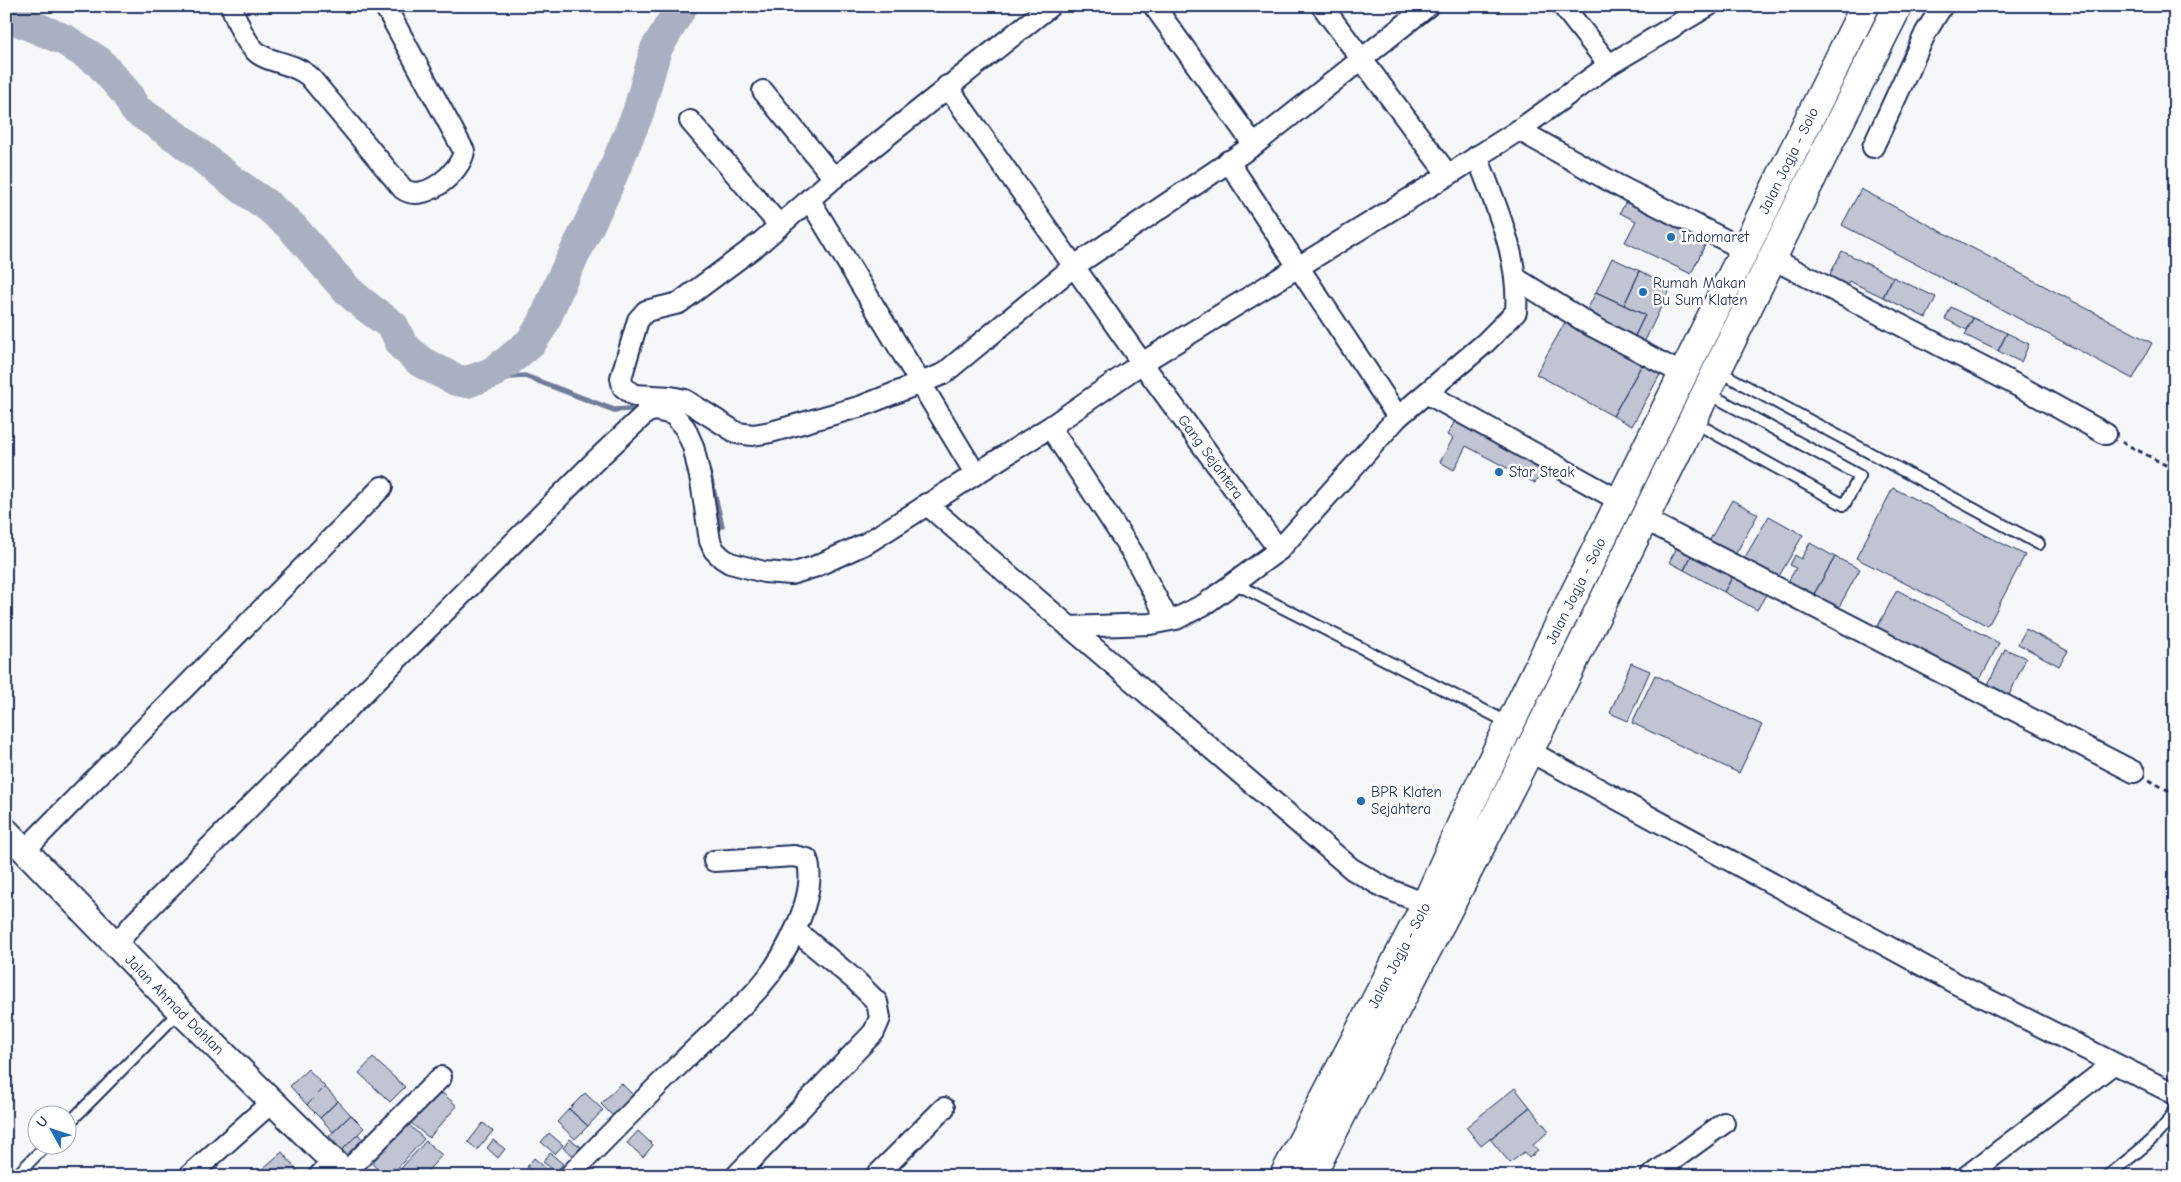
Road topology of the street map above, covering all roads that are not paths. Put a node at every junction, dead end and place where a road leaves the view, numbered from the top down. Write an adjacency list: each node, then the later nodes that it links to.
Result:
1 (231, 6): 2 (street)
2 (385, 6)
3 (1050, 6): 14 (street)
4 (1154, 6): 20 (street)
5 (1322, 6): 12 (street)
6 (1428, 6): 12 (street)
7 (1563, 6): 13 (street)
8 (1708, 6): 13 (street)
9 (1865, 6): 17 (highway, Jalan Jogja - Solo)
10 (1898, 6): 19 (highway, Jalan Jogja - Solo)
11 (1942, 6): 21 (street)
12 (1362, 58): 20 (street); 24 (street)
13 (1609, 65): 18 (street)
14 (947, 86): 25 (street); 30 (street, Gang Sejahtera)
15 (763, 91): 25 (street)
16 (690, 121): 27 (street)
17 (1806, 126): 19 (highway); 28 (highway, Jalan Jogja - Solo)
18 (1519, 130): 22 (street); 28 (street)
19 (1831, 138): 29 (highway, Jalan Jogja - Solo)
20 (1254, 145): 23 (street)
21 (1873, 147)
22 (1477, 156): 24 (street); 32 (street)
23 (1228, 161): 30 (street); 31 (street)
24 (1448, 175): 31 (street)
25 (834, 178): 26 (street)
26 (808, 199): 27 (street); 36 (street)
27 (780, 226): 38 (street)
28 (1745, 250): 34 (highway, Jalan Jogja - Solo)
29 (1771, 258): 35 (highway, Jalan Jogja - Solo); 42 (street)
30 (1073, 267): 33 (street, Gang Sejahtera); 36 (street)
31 (1298, 267): 33 (street); 39 (street)
32 (1517, 279): 34 (street); 37 (street)
33 (1142, 363): 41 (street); 49 (street, Gang Sejahtera)
34 (1683, 374): 45 (highway, Jalan Jogja - Solo)
35 (1711, 381): 40 (highway, Jalan Jogja - Solo); 40 (lane); 48 (lane)
36 (919, 384): 38 (street); 43 (street)
37 (1428, 394): 39 (street); 45 (street)
38 (647, 404): 46 (street); 61 (street)
39 (1398, 416): 49 (street)
40 (1692, 420): 47 (highway, Jalan Jogja - Solo)
41 (1050, 427): 43 (street); 51 (street)
42 (2106, 434)
43 (975, 473): 46 (street)
44 (382, 487): 57 (street)
45 (1620, 501): 53 (highway, Jalan Jogja - Solo)
46 (926, 504): 52 (street)
47 (1644, 519): 54 (highway, Jalan Jogja - Solo); 55 (street)
48 (2039, 544)
49 (1279, 550): 50 (street)
50 (1234, 583): 51 (street); 53 (lane)
51 (1168, 620): 52 (street)
52 (1069, 627): 59 (street)
53 (1510, 724): 59 (highway, Jalan Jogja - Solo)
54 (1529, 751): 63 (street); 79 (highway, Jalan Jogja - Solo)
55 (2134, 772)
56 (6, 831): 57 (street, Jalan Ahmad Dahlan)
57 (25, 850): 61 (street, Jalan Ahmad Dahlan)
58 (714, 861): 60 (street)
59 (1426, 904): 78 (highway, Jalan Jogja - Solo)
60 (796, 931): 75 (street); 76 (street)
61 (117, 943): 62 (street, Jalan Ahmad Dahlan)
62 (180, 1011): 66 (street, Jalan Ahmad Dahlan); 69 (lane)
63 (2113, 1064): 65 (street); 81 (street)
64 (441, 1077): 72 (street)
65 (2175, 1094)
66 (272, 1102): 72 (street, Jalan Ahmad Dahlan); 74 (street)
67 (944, 1108): 77 (street)
68 (2175, 1108): 82 (lane)
69 (78, 1114)
70 (1724, 1123): 80 (street)
71 (37, 1154): 73 (lane)
72 (336, 1171)
73 (16, 1176)
74 (189, 1176)
75 (569, 1176)
76 (736, 1176)
77 (876, 1176)
78 (1284, 1176)
79 (1312, 1176)
80 (1651, 1176)
81 (1967, 1176)
82 (2108, 1176)

